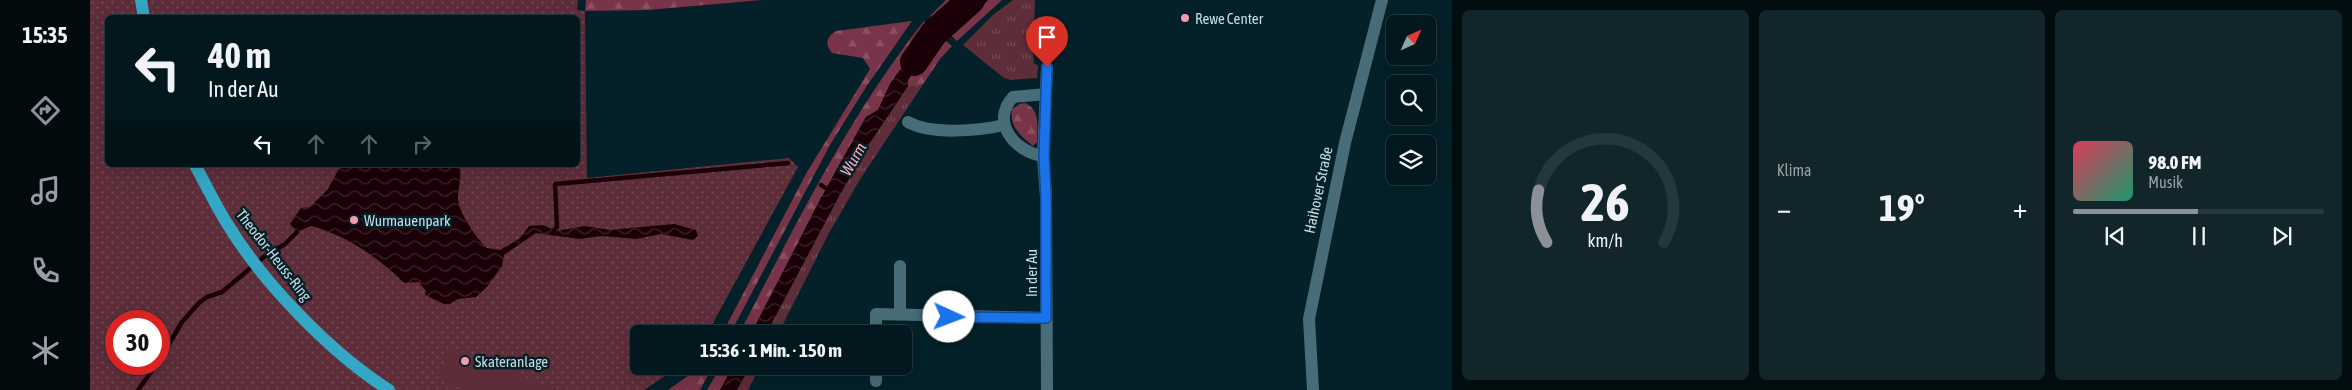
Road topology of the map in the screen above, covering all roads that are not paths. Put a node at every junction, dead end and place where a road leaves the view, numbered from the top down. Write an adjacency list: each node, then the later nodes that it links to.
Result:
1 (140, 0): 3 (main road)
2 (1382, 0): 18 (street, Haihover Straße)
3 (143, 15)
4 (1047, 67): 5 (street, In der Au)
5 (1046, 94): 7 (street); 8 (street, In der Au)
6 (908, 122): 7 (street)
7 (1004, 124): 8 (street)
8 (1044, 156): 12 (street, In der Au)
9 (196, 167): 16 (main road, Theodor-Heuss-Ring)
10 (900, 266): 11 (street)
11 (900, 314): 12 (street); 13 (street)
12 (1046, 318): 17 (street, In der Au)
13 (876, 325)
14 (876, 375): 15 (street)
15 (876, 381)
16 (389, 390)
17 (1047, 390)
18 (1312, 390)

